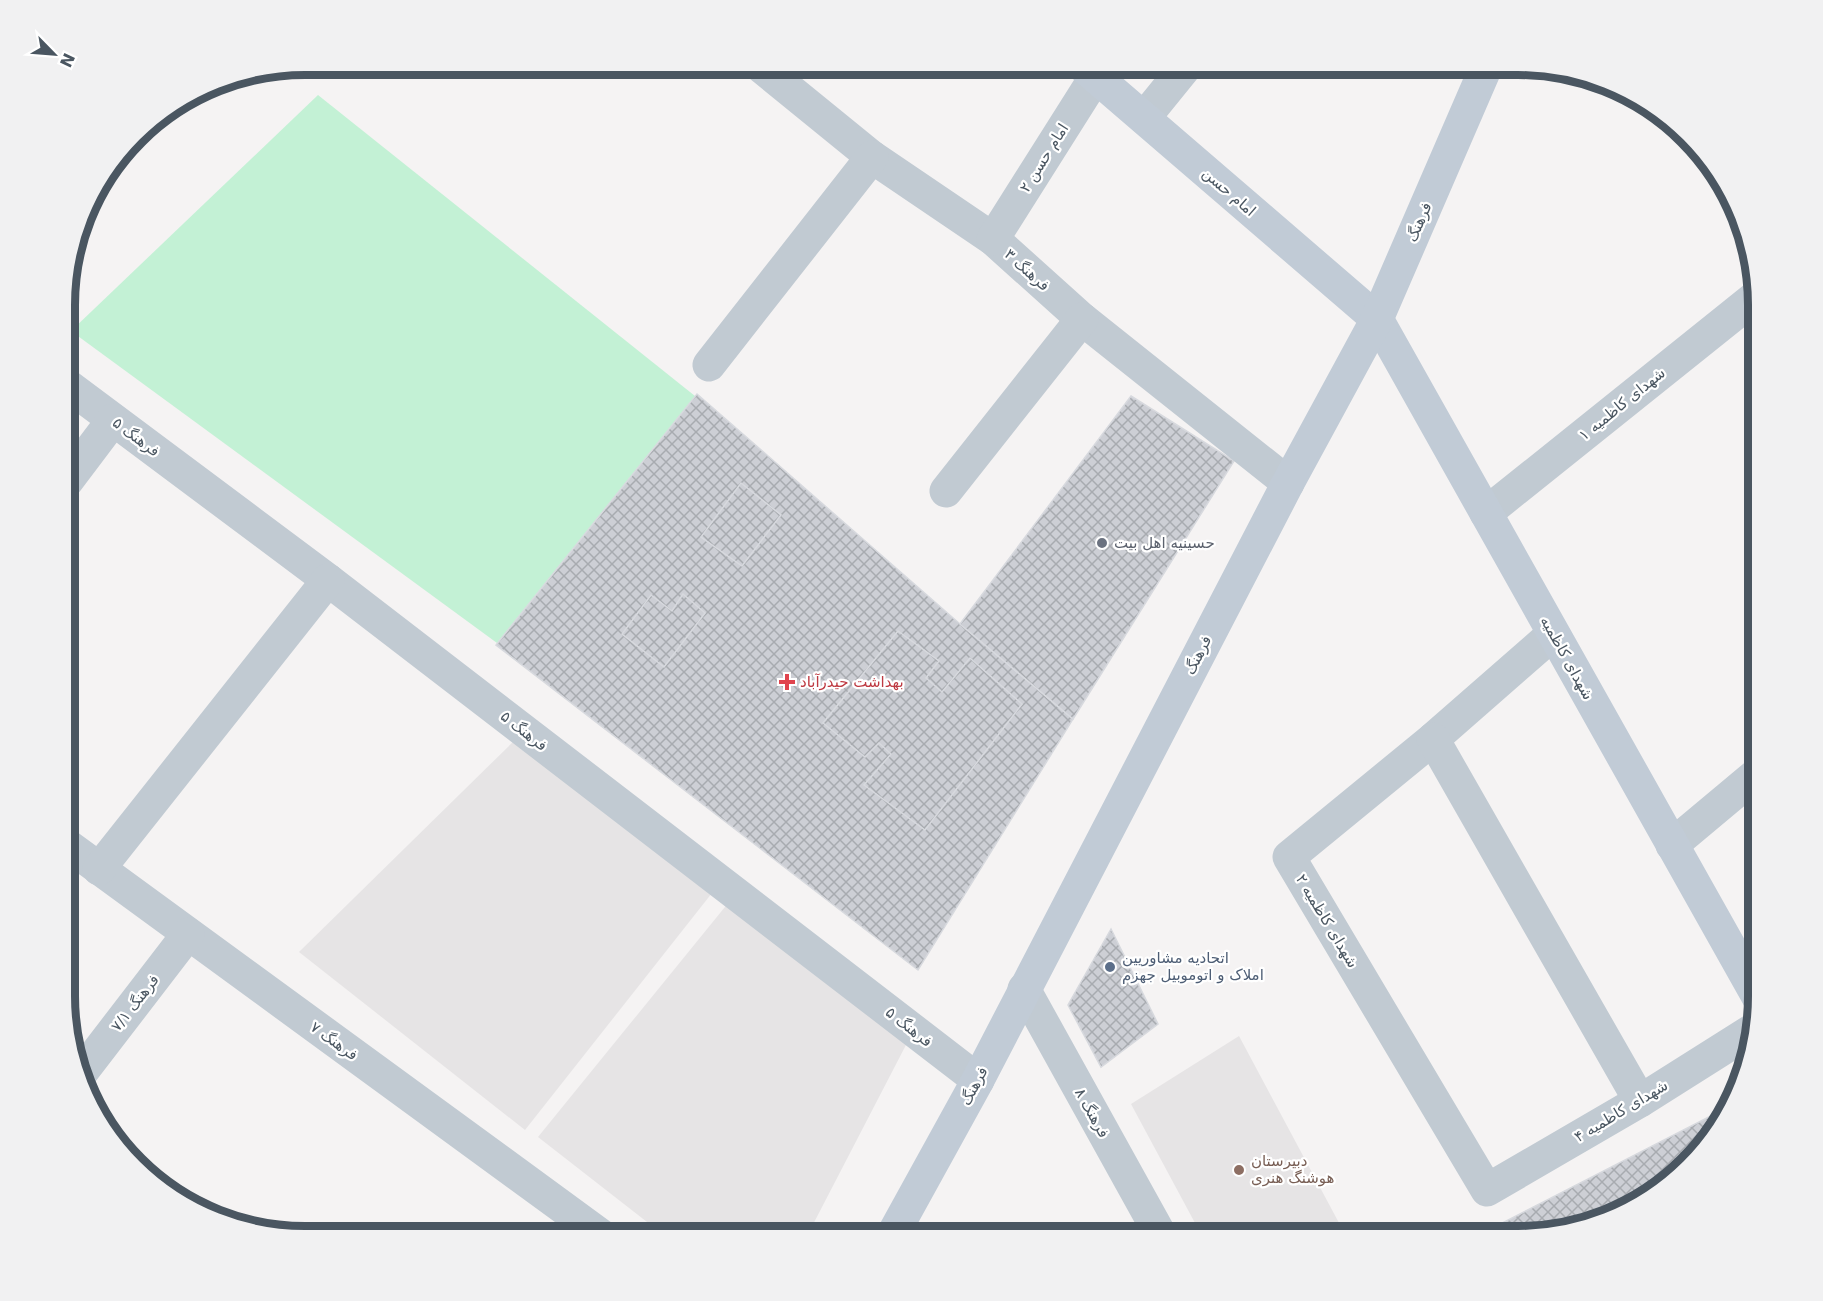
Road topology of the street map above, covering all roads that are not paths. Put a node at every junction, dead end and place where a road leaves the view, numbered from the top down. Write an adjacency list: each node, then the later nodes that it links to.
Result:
1 (771, 75): 7 (street, فرهنگ ۳)
2 (1087, 75): 8 (street, امام حسن ۲)
3 (1094, 75): 6 (main road, امام حسن)
4 (1179, 75): 6 (street)
5 (1483, 75): 11 (main road, فرهنگ)
6 (1144, 118): 11 (main road, امام حسن)
7 (872, 157): 8 (street, فرهنگ ۳); 12 (street)
8 (993, 239): 10 (street, فرهنگ ۳)
9 (1748, 303): 18 (street, شهدای کاظمیه ۱)
10 (1082, 319): 16 (street, فرهنگ ۳); 17 (street)
11 (1377, 319): 16 (main road, فرهنگ); 18 (main road, شهدای کاظمیه)
12 (709, 365)
13 (75, 393): 14 (street, فرهنگ ۵)
14 (113, 420): 15 (street); 19 (street, فرهنگ ۵)
15 (75, 469)
16 (1288, 483): 28 (main road, فرهنگ)
17 (946, 491)
18 (1486, 513): 20 (main road, شهدای کاظمیه)
19 (328, 580): 25 (street); 31 (street, فرهنگ ۵)
20 (1553, 634): 21 (street, شهدای کاظمیه ۲); 23 (main road, شهدای کاظمیه)
21 (1433, 739): 32 (street); 33 (street, شهدای کاظمیه ۲)
22 (1748, 780): 23 (street)
23 (1672, 845): 27 (main road, شهدای کاظمیه)
24 (75, 852): 25 (street, فرهنگ ۷)
25 (99, 869): 26 (street, فرهنگ ۷)
26 (188, 934): 30 (street, فرهنگ ۷/۱); 34 (street, فرهنگ ۷)
27 (1748, 976)
28 (1024, 989): 31 (main road, فرهنگ); 36 (street, فرهنگ ۸)
29 (1745, 1035): 32 (street, شهدای کاظمیه ۴)
30 (86, 1067)
31 (978, 1080): 35 (main road, فرهنگ)
32 (1640, 1101): 33 (street, شهدای کاظمیه ۴)
33 (1487, 1190)
34 (588, 1226)
35 (905, 1226)
36 (1155, 1226)

